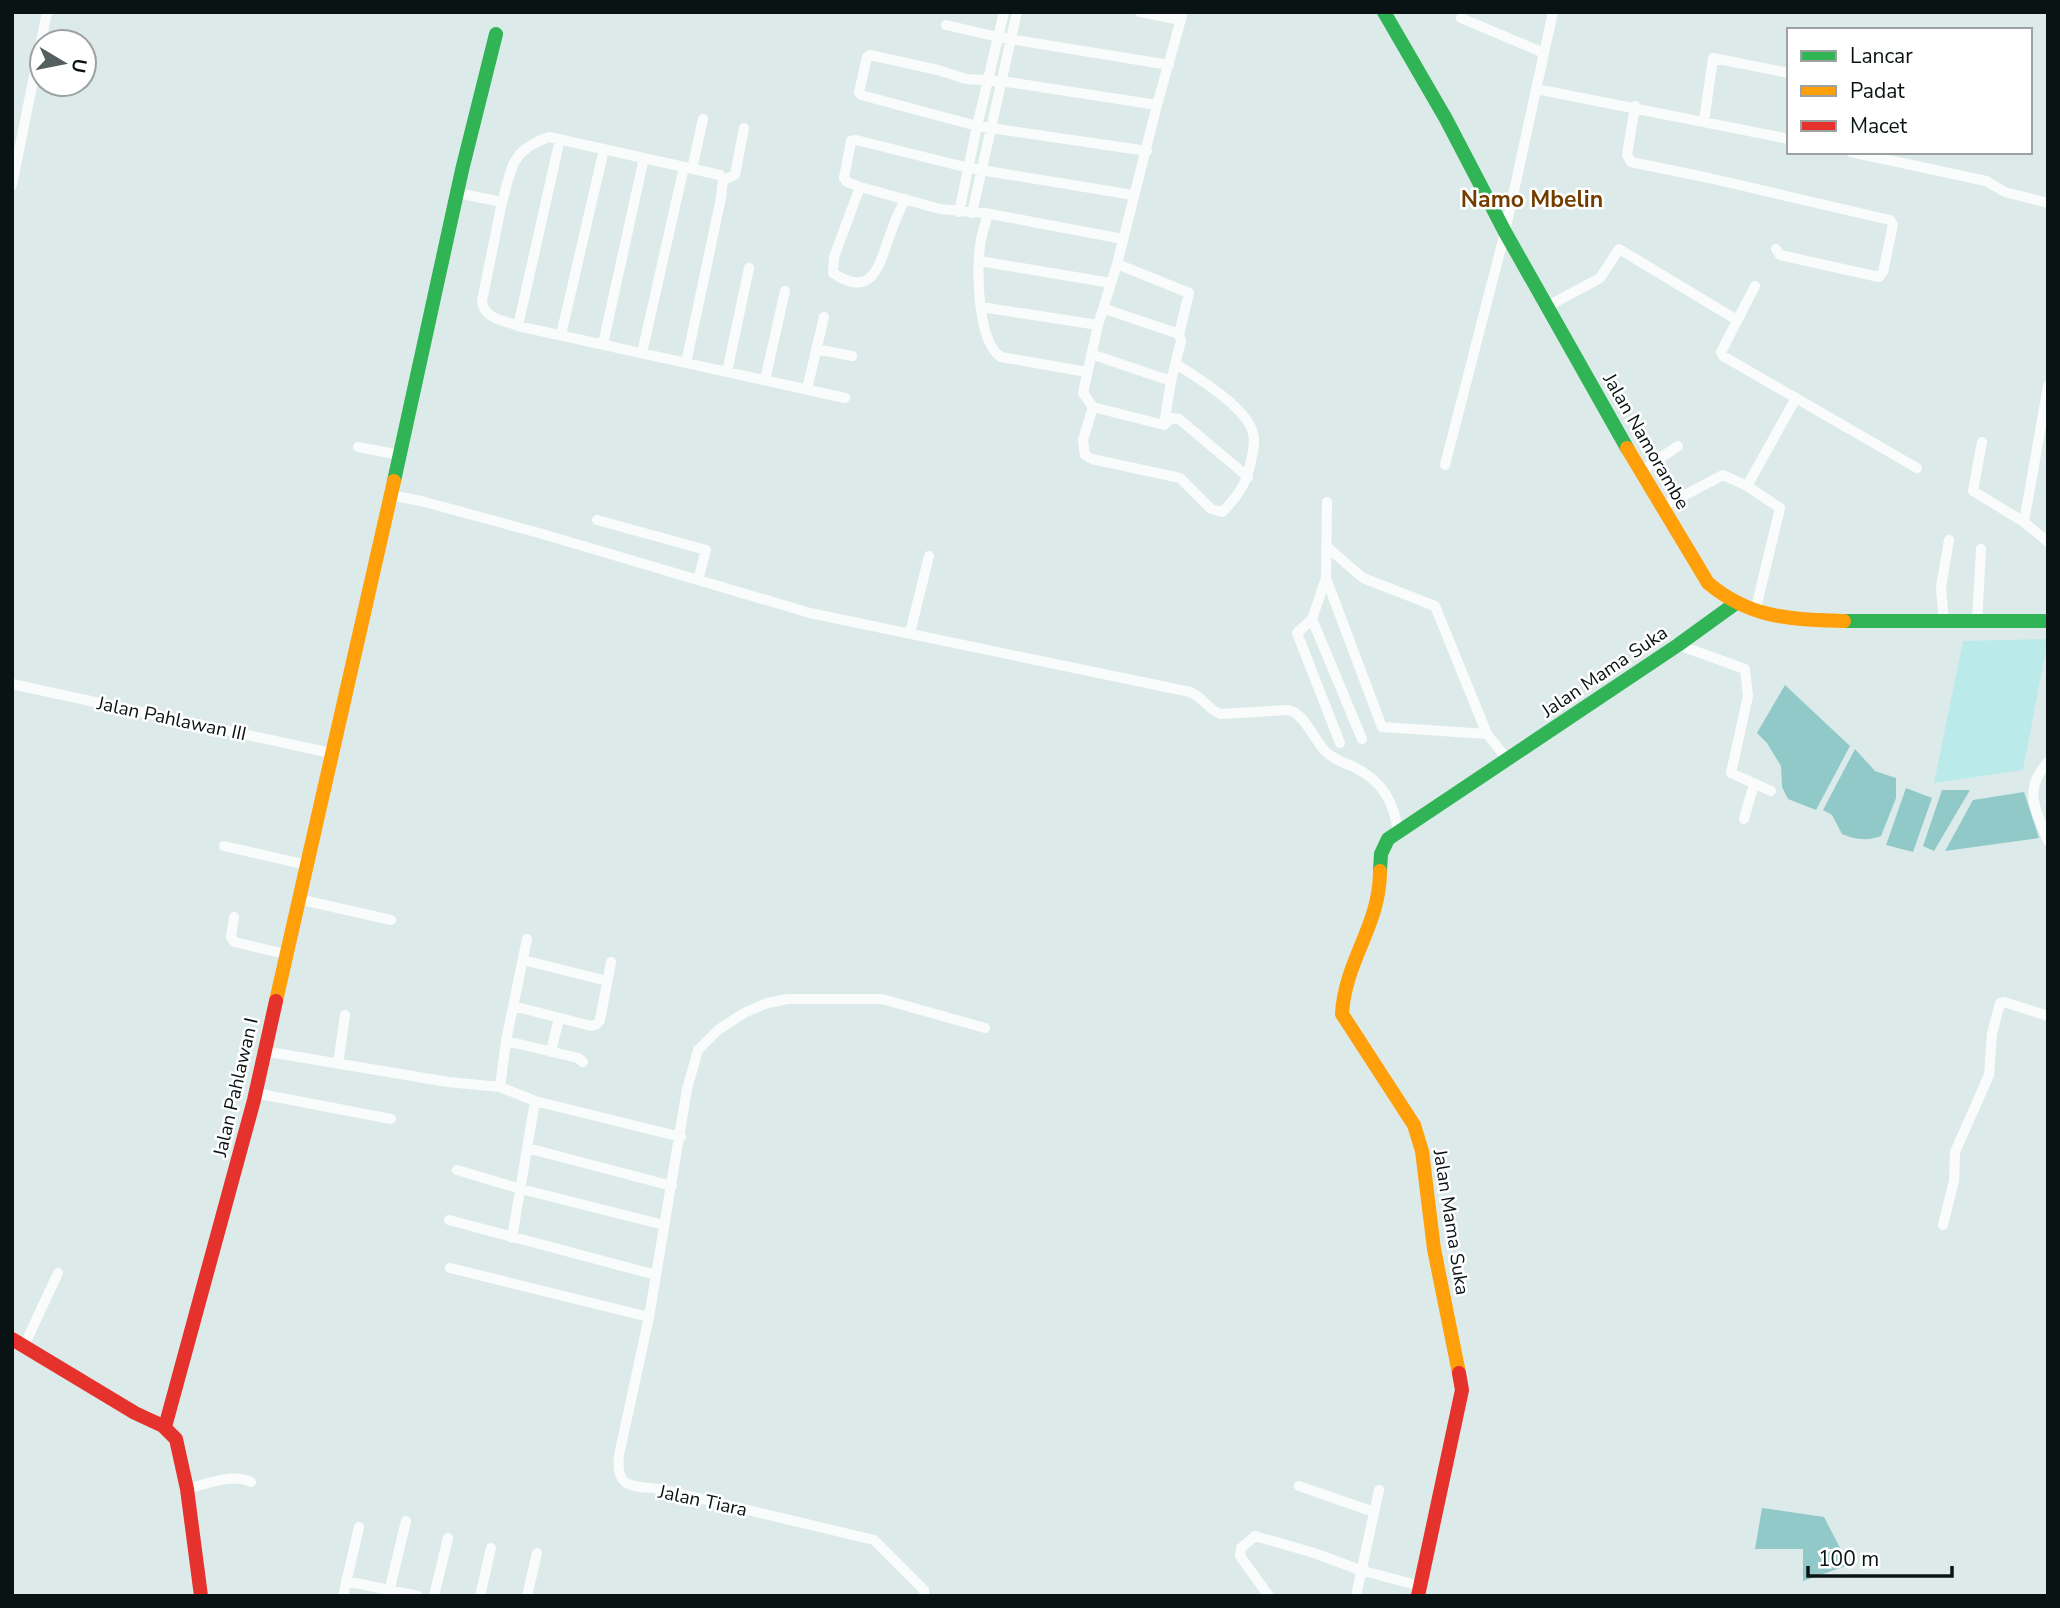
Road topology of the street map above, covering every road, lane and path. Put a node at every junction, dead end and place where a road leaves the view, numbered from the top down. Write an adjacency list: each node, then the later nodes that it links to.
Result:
1 (47, 12): 36 (street)
2 (1004, 12): 11 (street)
3 (1017, 12): 12 (street)
4 (1140, 12): 7 (street)
5 (1384, 12): 46 (street, Jalan Namorambe)
6 (1553, 12): 13 (street)
7 (1182, 16): 14 (street)
8 (1461, 18): 13 (street)
9 (946, 25): 11 (street)
10 (496, 34): 38 (street, Jalan Pahlawan I)
11 (998, 37): 12 (street); 17 (street)
12 (1010, 38): 14 (street); 16 (street)
13 (1544, 53): 18 (street)
14 (1169, 65): 19 (street)
15 (1787, 73): 22 (street)
16 (1001, 81): 17 (street); 19 (street); 25 (street)
17 (988, 82): 23 (street); 23 (street)
18 (1536, 89): 20 (street); 46 (street)
19 (1157, 105): 29 (street)
20 (1635, 107): 22 (street); 48 (street)
21 (703, 119): 32 (street)
22 (1704, 121): 27 (street)
23 (977, 126): 25 (street); 33 (street)
24 (744, 128): 35 (street)
25 (990, 128): 29 (street); 34 (street)
26 (560, 139): 28 (street); 41 (street); 60 (street)
27 (1787, 139)
28 (604, 149): 31 (street); 63 (street)
29 (1147, 151): 39 (street)
30 (1860, 154): 42 (street)
31 (644, 158): 32 (street); 64 (street)
32 (688, 168): 35 (street); 66 (street)
33 (969, 168): 34 (street); 37 (street); 43 (street)
34 (981, 170): 39 (street); 44 (street)
35 (723, 180): 69 (street)
36 (12, 185)
37 (860, 187): 40 (street); 40 (street)
38 (457, 193): 41 (street); 84 (street, Jalan Pahlawan I)
39 (1133, 195): 47 (street)
40 (905, 199): 43 (street)
41 (502, 202): 60 (street)
42 (2048, 203)
43 (959, 212): 44 (street)
44 (972, 213): 45 (street)
45 (988, 214): 47 (street); 49 (street)
46 (1505, 232): 55 (street, Jalan Namorambe); 85 (street)
47 (1123, 239): 50 (street)
48 (1776, 249)
49 (979, 261): 52 (street); 56 (street)
50 (1117, 264): 52 (street); 62 (street)
51 (749, 268): 71 (street)
52 (1111, 283): 57 (street)
53 (1755, 286): 59 (street)
54 (786, 291): 73 (street)
55 (1548, 306): 59 (street); 87 (street, Jalan Namorambe)
56 (981, 307): 61 (street); 72 (street)
57 (1105, 309): 61 (street); 62 (street)
58 (824, 317): 65 (street)
59 (1737, 320): 78 (street)
60 (518, 326): 63 (street)
61 (1098, 326): 67 (street)
62 (1179, 334): 70 (street)
63 (561, 335): 64 (street)
64 (603, 344): 66 (street)
65 (816, 349): 68 (street); 76 (street)
66 (642, 353): 69 (street)
67 (1091, 354): 72 (street); 74 (street)
68 (852, 356)
69 (686, 363): 71 (street)
70 (1176, 364): 74 (street); 88 (street)
71 (727, 372): 73 (street)
72 (1087, 372): 79 (street)
73 (765, 380): 76 (street)
74 (1171, 381): 80 (street)
75 (2048, 386): 94 (street)
76 (807, 389): 77 (street)
77 (845, 398)
78 (1796, 398): 86 (street); 89 (street)
79 (1093, 407): 80 (street); 88 (street)
80 (1164, 425): 88 (street)
81 (1982, 442): 94 (street)
82 (1678, 446): 87 (street)
83 (358, 447): 84 (street)
84 (400, 455): 90 (street, Jalan Pahlawan I)
85 (1445, 465)
86 (1917, 468)
87 (1640, 472): 92 (street, Jalan Namorambe)
88 (1248, 477)
89 (1747, 486): 92 (street); 103 (street)
90 (391, 495): 101 (street); 114 (street, Jalan Pahlawan I)
91 (1326, 502): 97 (street)
92 (1662, 507): 102 (street, Jalan Namorambe)
93 (597, 520): 101 (street)
94 (2024, 522): 96 (street)
95 (1949, 540): 106 (street)
96 (2048, 542)
97 (1326, 547): 100 (street); 111 (street)
98 (1981, 549): 107 (street)
99 (929, 556): 108 (street)
100 (1326, 578): 104 (street); 111 (street)
101 (698, 580): 108 (street)
102 (1736, 603): 103 (street, Jalan Namorambe); 109 (street, Jalan Mama Suka)
103 (1755, 612): 106 (street, Jalan Namorambe)
104 (1312, 619): 112 (street); 113 (street)
105 (2048, 621): 107 (street, Jalan Namorambe)
106 (1944, 622): 107 (street, Jalan Namorambe)
107 (1977, 622)
108 (910, 633): 120 (street)
109 (1678, 645): 115 (street, Jalan Mama Suka); 117 (street)
110 (12, 684): 114 (street, Jalan Pahlawan III)
111 (1487, 734): 115 (street)
112 (1362, 739)
113 (1340, 743)
114 (331, 753): 123 (street, Jalan Pahlawan I)
115 (1507, 759): 120 (street, Jalan Mama Suka)
116 (2048, 762): 121 (street)
117 (1754, 784): 118 (street); 119 (street)
118 (1771, 791)
119 (1744, 819)
120 (1398, 832): 173 (street, Jalan Mama Suka)
121 (2048, 841)
122 (224, 846): 123 (street)
123 (307, 865): 124 (street, Jalan Pahlawan I)
124 (298, 899): 126 (street); 128 (street, Jalan Pahlawan I)
125 (234, 916): 128 (street)
126 (391, 920)
127 (527, 939): 129 (street)
128 (285, 954): 138 (street, Jalan Pahlawan I)
129 (523, 960): 131 (street); 132 (street)
130 (611, 962): 131 (street)
131 (607, 981): 135 (street)
132 (513, 1006): 135 (street); 137 (street)
133 (345, 1015): 141 (street)
134 (2048, 1016): 152 (street)
135 (559, 1018): 139 (street)
136 (985, 1028): 146 (street)
137 (506, 1041): 139 (street); 142 (street)
138 (263, 1051): 141 (street); 143 (street, Jalan Pahlawan I)
139 (551, 1052): 140 (street)
140 (583, 1062)
141 (338, 1064): 142 (street)
142 (500, 1087): 144 (street)
143 (255, 1093): 145 (street); 160 (street, Jalan Pahlawan I)
144 (536, 1101): 146 (street); 147 (street)
145 (391, 1119)
146 (681, 1137): 149 (street)
147 (527, 1148): 149 (street); 150 (street)
148 (457, 1170): 150 (street)
149 (672, 1186): 153 (street)
150 (521, 1189): 153 (street); 154 (street)
151 (449, 1220): 154 (street)
152 (1943, 1225)
153 (664, 1226): 157 (street)
154 (512, 1238): 157 (street)
155 (450, 1268): 158 (street)
156 (58, 1273): 159 (street)
157 (656, 1275): 158 (street)
158 (649, 1317): 181 (street, Jalan Tiara)
159 (18, 1343): 160 (street)
160 (165, 1427): 163 (street)
161 (251, 1482): 163 (street)
162 (1299, 1486): 165 (street)
163 (187, 1489): 175 (street)
164 (1379, 1490): 165 (street)
165 (1374, 1512): 171 (street)
166 (406, 1521): 174 (street)
167 (359, 1527): 172 (street)
168 (448, 1538): 178 (street)
169 (491, 1548): 179 (street)
170 (537, 1553): 180 (street)
171 (1360, 1570): 173 (street); 182 (street); 183 (street)
172 (346, 1581): 174 (street); 176 (street)
173 (1419, 1591)
174 (388, 1593): 177 (street)
175 (201, 1596)
176 (343, 1596)
177 (418, 1596)
178 (434, 1596)
179 (480, 1596)
180 (527, 1596)
181 (924, 1596)
182 (1269, 1596)
183 (1356, 1596)

